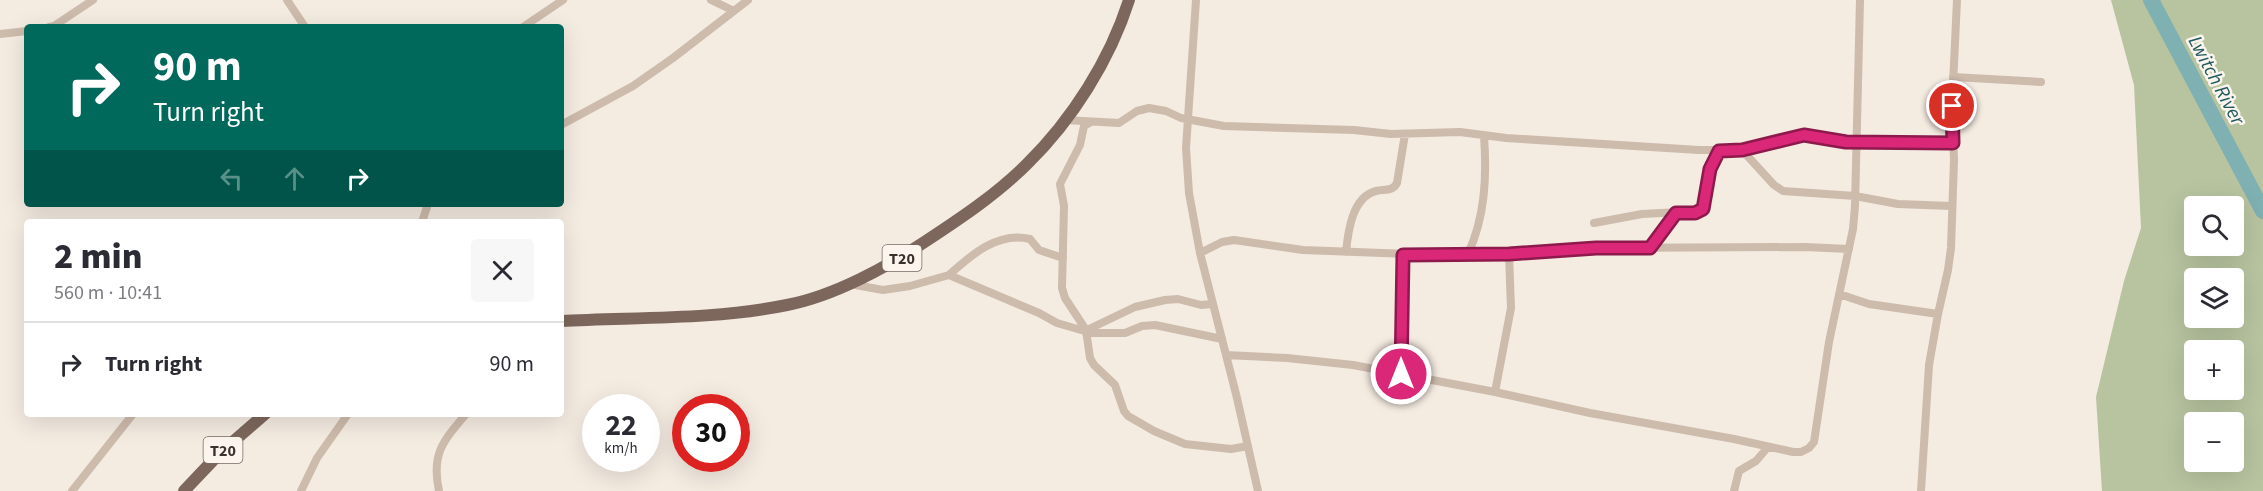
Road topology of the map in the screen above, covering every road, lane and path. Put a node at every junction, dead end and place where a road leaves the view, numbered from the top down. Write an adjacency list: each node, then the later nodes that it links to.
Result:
1 (93, 0): 11 (street)
2 (287, 0): 12 (street)
3 (563, 0): 13 (street)
4 (711, 0): 10 (street)
5 (748, 0): 10 (street)
6 (1129, 0): 18 (main road, T20)
7 (1196, 0): 19 (street)
8 (1860, 0): 24 (street)
9 (1957, 0): 16 (street)
10 (734, 11): 21 (street)
11 (57, 24)
12 (303, 24)
13 (527, 24)
14 (24, 31): 15 (street)
15 (0, 34)
16 (1953, 77): 17 (street); 25 (street)
17 (2041, 82)
18 (1065, 120): 20 (street); 41 (main road, T20)
19 (1188, 120): 20 (street); 22 (street); 35 (street)
20 (1090, 122): 39 (street)
21 (564, 123)
22 (1405, 134): 23 (street); 34 (street)
23 (1484, 136): 27 (street); 36 (street)
24 (1856, 142): 25 (street); 26 (street); 28 (street)
25 (1953, 143): 29 (street)
26 (1742, 150): 27 (street); 28 (street)
27 (1719, 151): 30 (street)
28 (1855, 196): 29 (street); 33 (street)
29 (1951, 206): 44 (street)
30 (1676, 213): 31 (street); 32 (street)
31 (1594, 223)
32 (1650, 248): 33 (street); 37 (street)
33 (1849, 249): 42 (street)
34 (1346, 252): 35 (street); 38 (street)
35 (1200, 253): 43 (street)
36 (1468, 254): 37 (street); 38 (street)
37 (1509, 254): 50 (street)
38 (1403, 255): 49 (street)
39 (1063, 258): 40 (street); 46 (street)
40 (949, 275): 41 (street); 46 (street)
41 (848, 284): 45 (main road, T20)
42 (1839, 294): 44 (street); 56 (street)
43 (1212, 304): 46 (street); 47 (street)
44 (1938, 314): 63 (street)
45 (564, 321)
46 (1086, 331): 47 (street); 55 (street)
47 (1222, 339): 48 (street)
48 (1226, 355): 49 (street); 55 (street)
49 (1401, 374): 50 (street)
50 (1495, 392): 56 (street)
51 (131, 417): 57 (street)
52 (262, 417): 58 (main road, T20)
53 (346, 417): 59 (street)
54 (463, 417): 60 (street)
55 (1248, 446): 61 (street)
56 (1768, 447): 62 (street)
57 (72, 491)
58 (184, 491)
59 (301, 491)
60 (439, 491)
61 (1258, 491)
62 (1734, 491)
63 (1921, 491)

